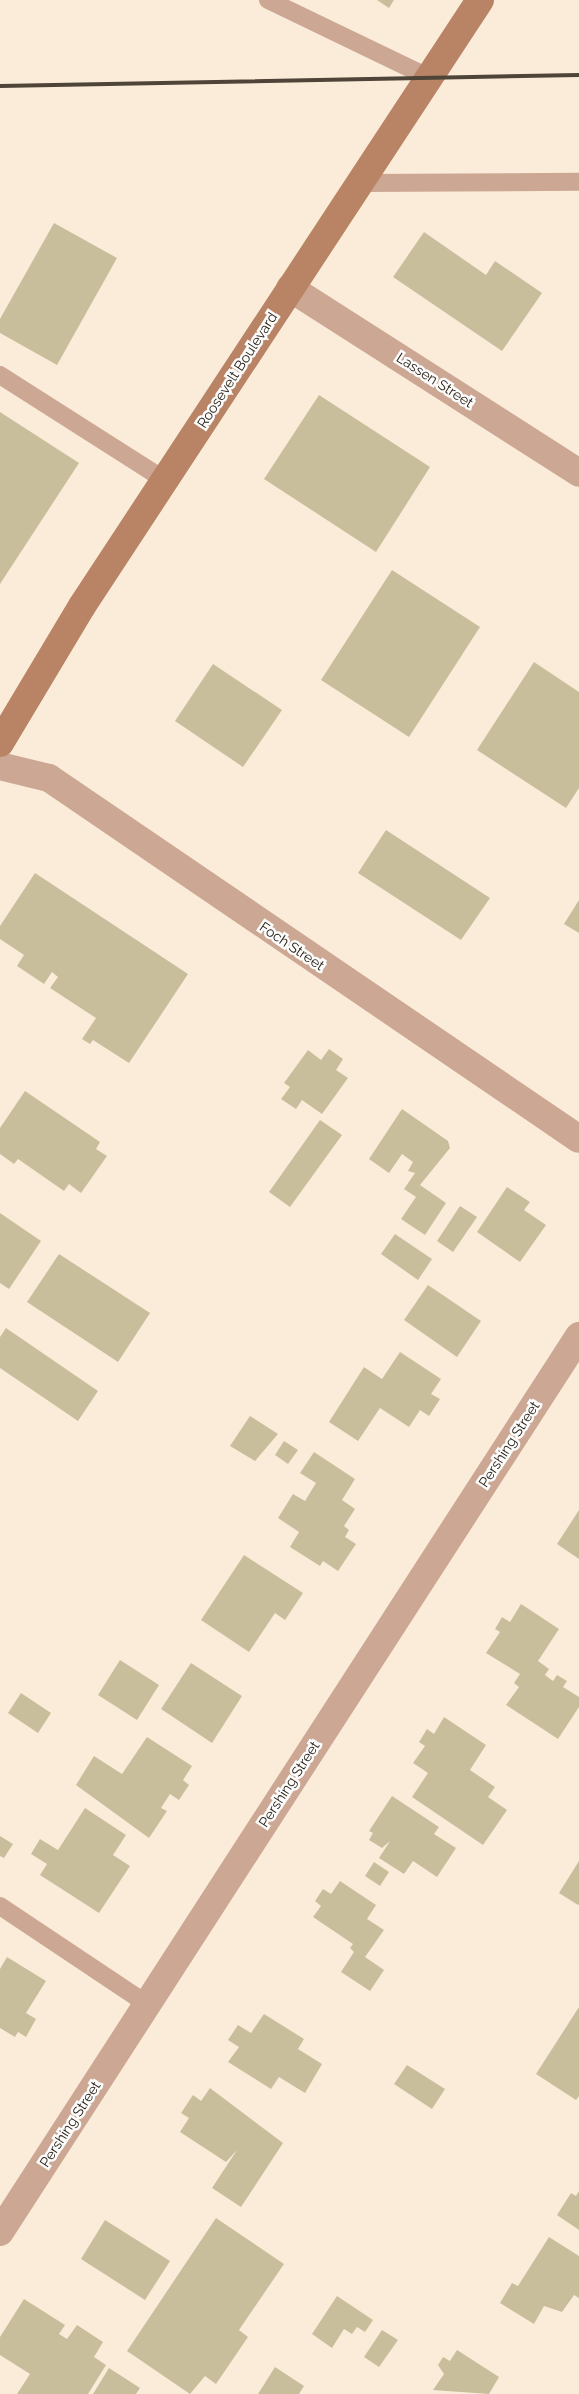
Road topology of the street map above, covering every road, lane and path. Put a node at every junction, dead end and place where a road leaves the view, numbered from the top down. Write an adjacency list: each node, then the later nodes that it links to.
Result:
1 (268, 0): 3 (lane)
2 (480, 0): 3 (main road, Roosevelt Boulevard)
3 (430, 78): 5 (main road, Roosevelt Boulevard)
4 (579, 182): 5 (lane)
5 (360, 183): 6 (main road, Roosevelt Boulevard)
6 (290, 288): 8 (street, Lassen Street); 9 (main road, Roosevelt Boulevard)
7 (0, 375): 9 (lane)
8 (579, 473)
9 (165, 480): 10 (main road, Roosevelt Boulevard)
10 (0, 743)
11 (0, 766): 12 (street, Foch Street)
12 (579, 1139)
13 (579, 1336): 15 (street, Pershing Street)
14 (0, 1906): 15 (lane)
15 (147, 2004): 16 (street, Pershing Street)
16 (0, 2232)

